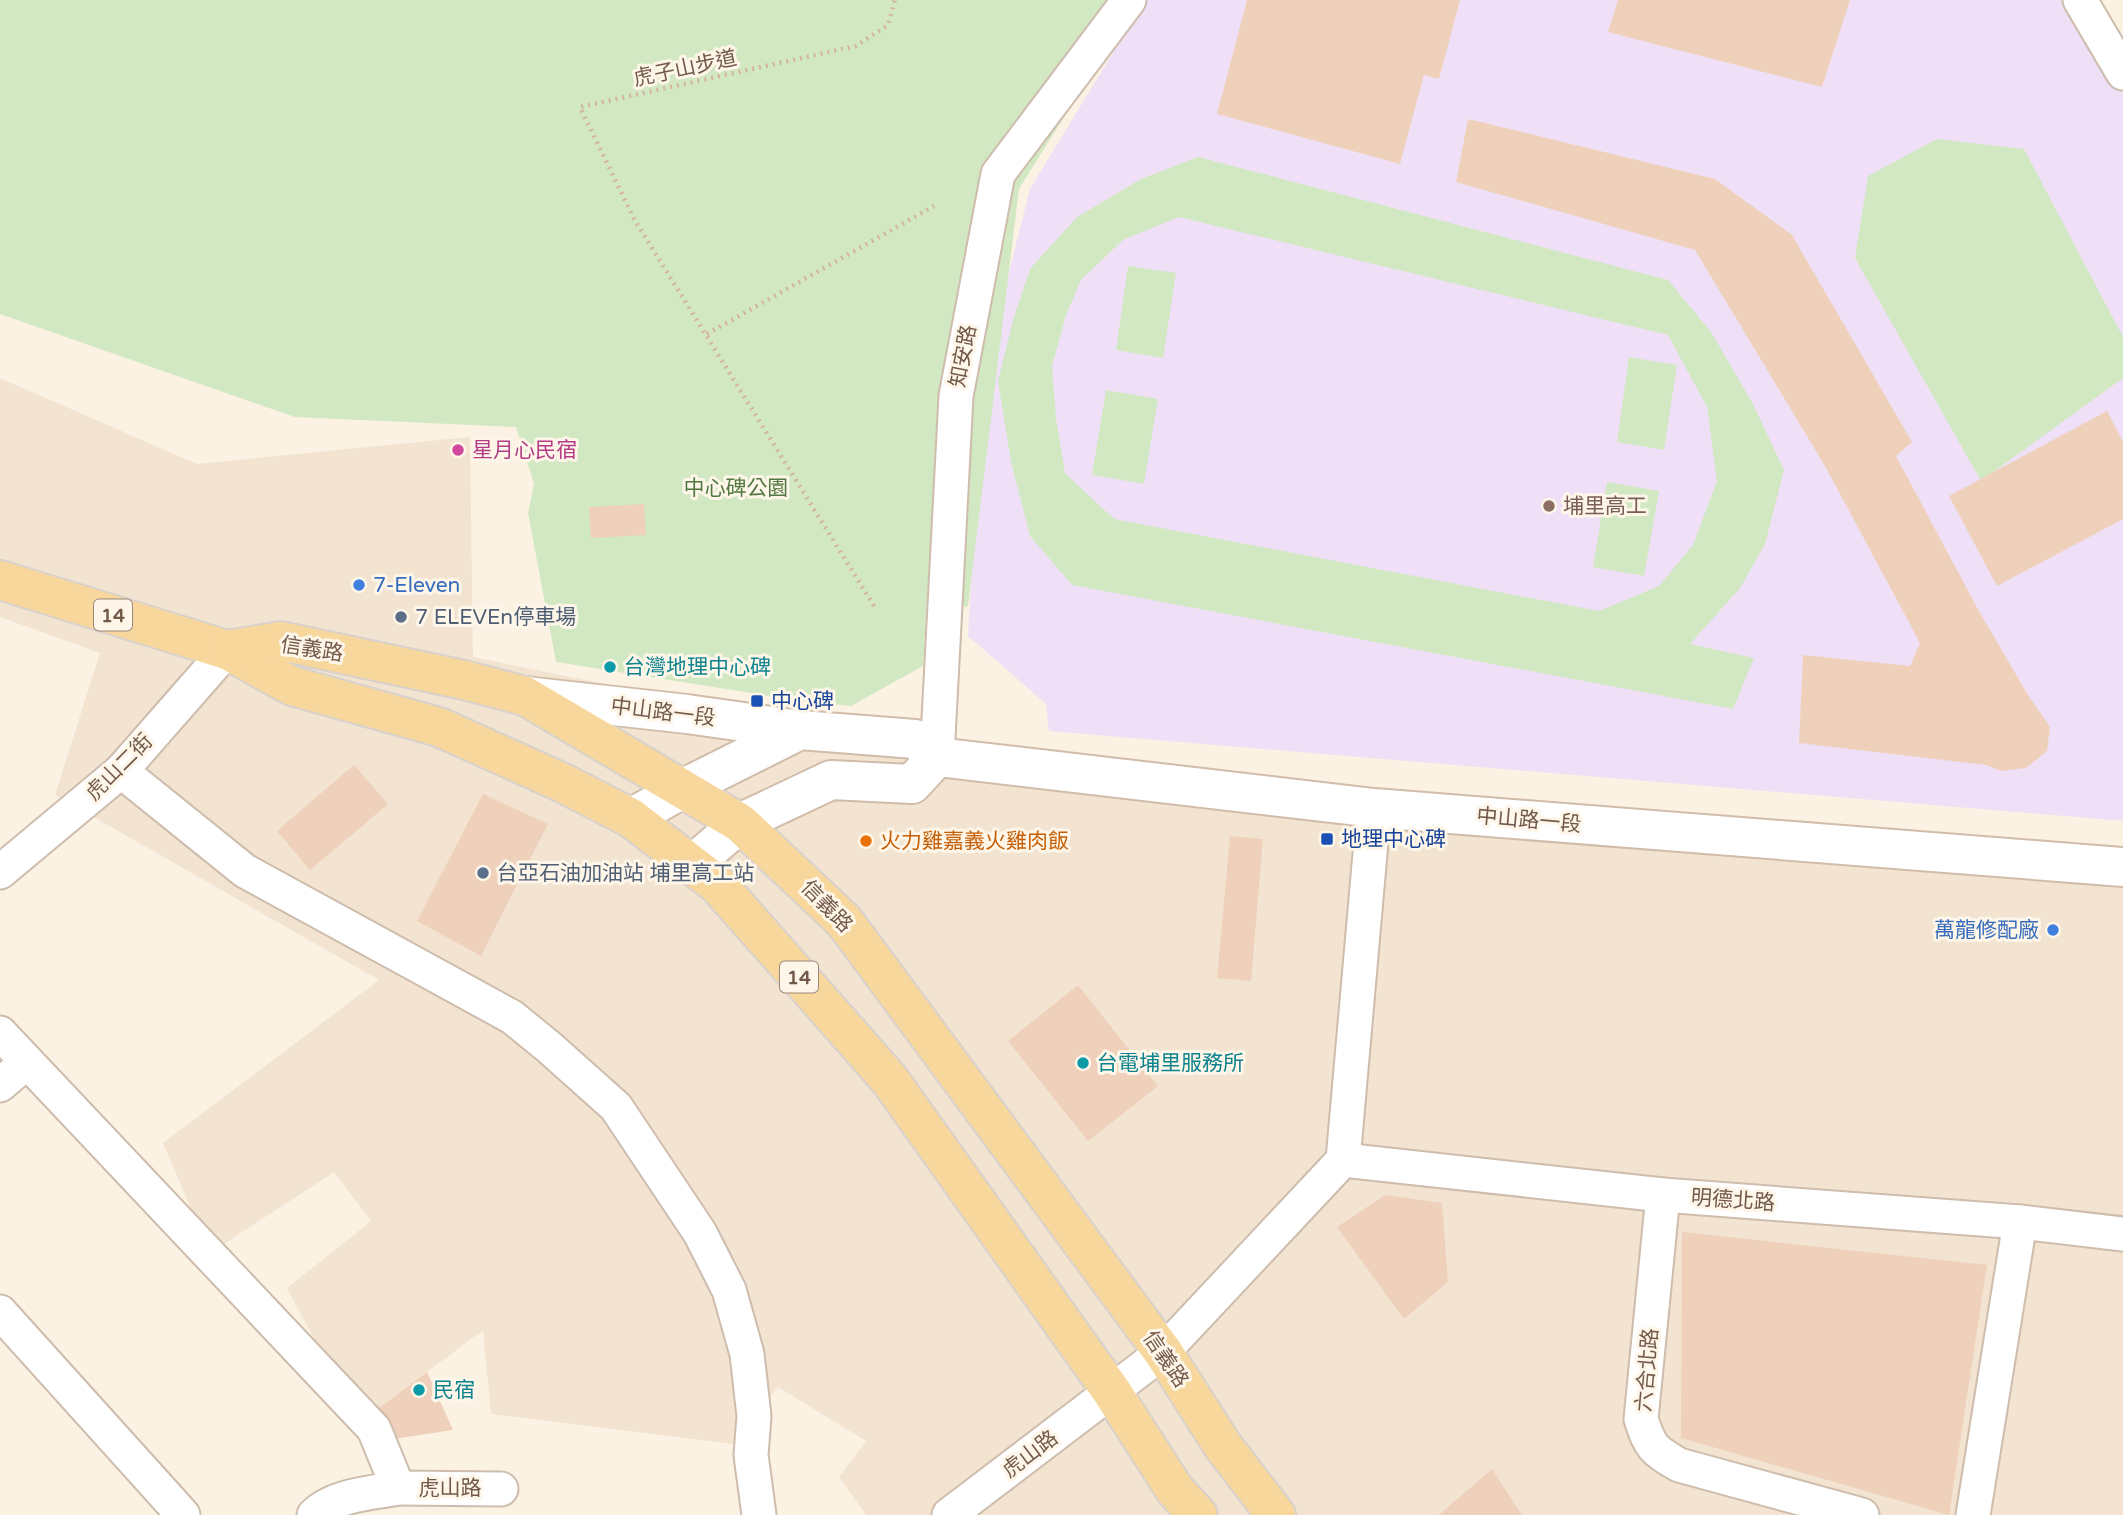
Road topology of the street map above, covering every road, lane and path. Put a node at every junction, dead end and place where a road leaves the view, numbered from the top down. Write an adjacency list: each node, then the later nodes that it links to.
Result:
1 (895, 0): 6 (path, 虎子山步道)
2 (1129, 0): 12 (street, 知安路)
3 (2080, 0): 4 (street)
4 (2123, 73)
5 (934, 206): 6 (path)
6 (707, 334): 8 (path)
7 (0, 580): 9 (main road, 14)
8 (874, 606)
9 (227, 650): 10 (main road, 信義路 / 14); 13 (street, 虎山二街); 16 (main road, 信義路 / 14)
10 (525, 696): 11 (street, 中山路一段); 14 (main road, 信義路 / 14)
11 (800, 730): 12 (street, 中山路一段); 14 (street)
12 (937, 757): 15 (street, 中山路一段); 17 (street)
13 (121, 771): 20 (street, 虎山二街); 35 (street)
14 (684, 788): 16 (street); 17 (main road, 信義路 / 14)
15 (1374, 808): 19 (street, 中山路一段); 24 (street)
16 (631, 818): 18 (main road, 信義路 / 14)
17 (740, 823): 18 (street); 29 (main road, 信義路 / 14)
18 (692, 865): 30 (main road, 信義路 / 14)
19 (2123, 867)
20 (0, 872)
21 (0, 1033): 22 (street)
22 (27, 1062): 23 (street); 31 (street)
23 (0, 1084)
24 (1343, 1160): 25 (street, 明德北路); 29 (street)
25 (1663, 1195): 26 (street, 明德北路); 39 (street, 六合北路)
26 (2020, 1222): 27 (street, 明德北路); 40 (street)
27 (2123, 1234)
28 (0, 1312): 33 (street)
29 (1163, 1352): 30 (street); 38 (main road, 信義路 / 14)
30 (1112, 1392): 36 (street, 虎山路); 37 (main road, 信義路 / 14)
31 (398, 1488): 32 (street, 虎山路); 34 (street, 虎山路)
32 (501, 1489)
33 (183, 1515)
34 (314, 1515)
35 (759, 1515)
36 (949, 1515)
37 (1198, 1515)
38 (1276, 1515)
39 (1862, 1515)
40 (1973, 1515)

